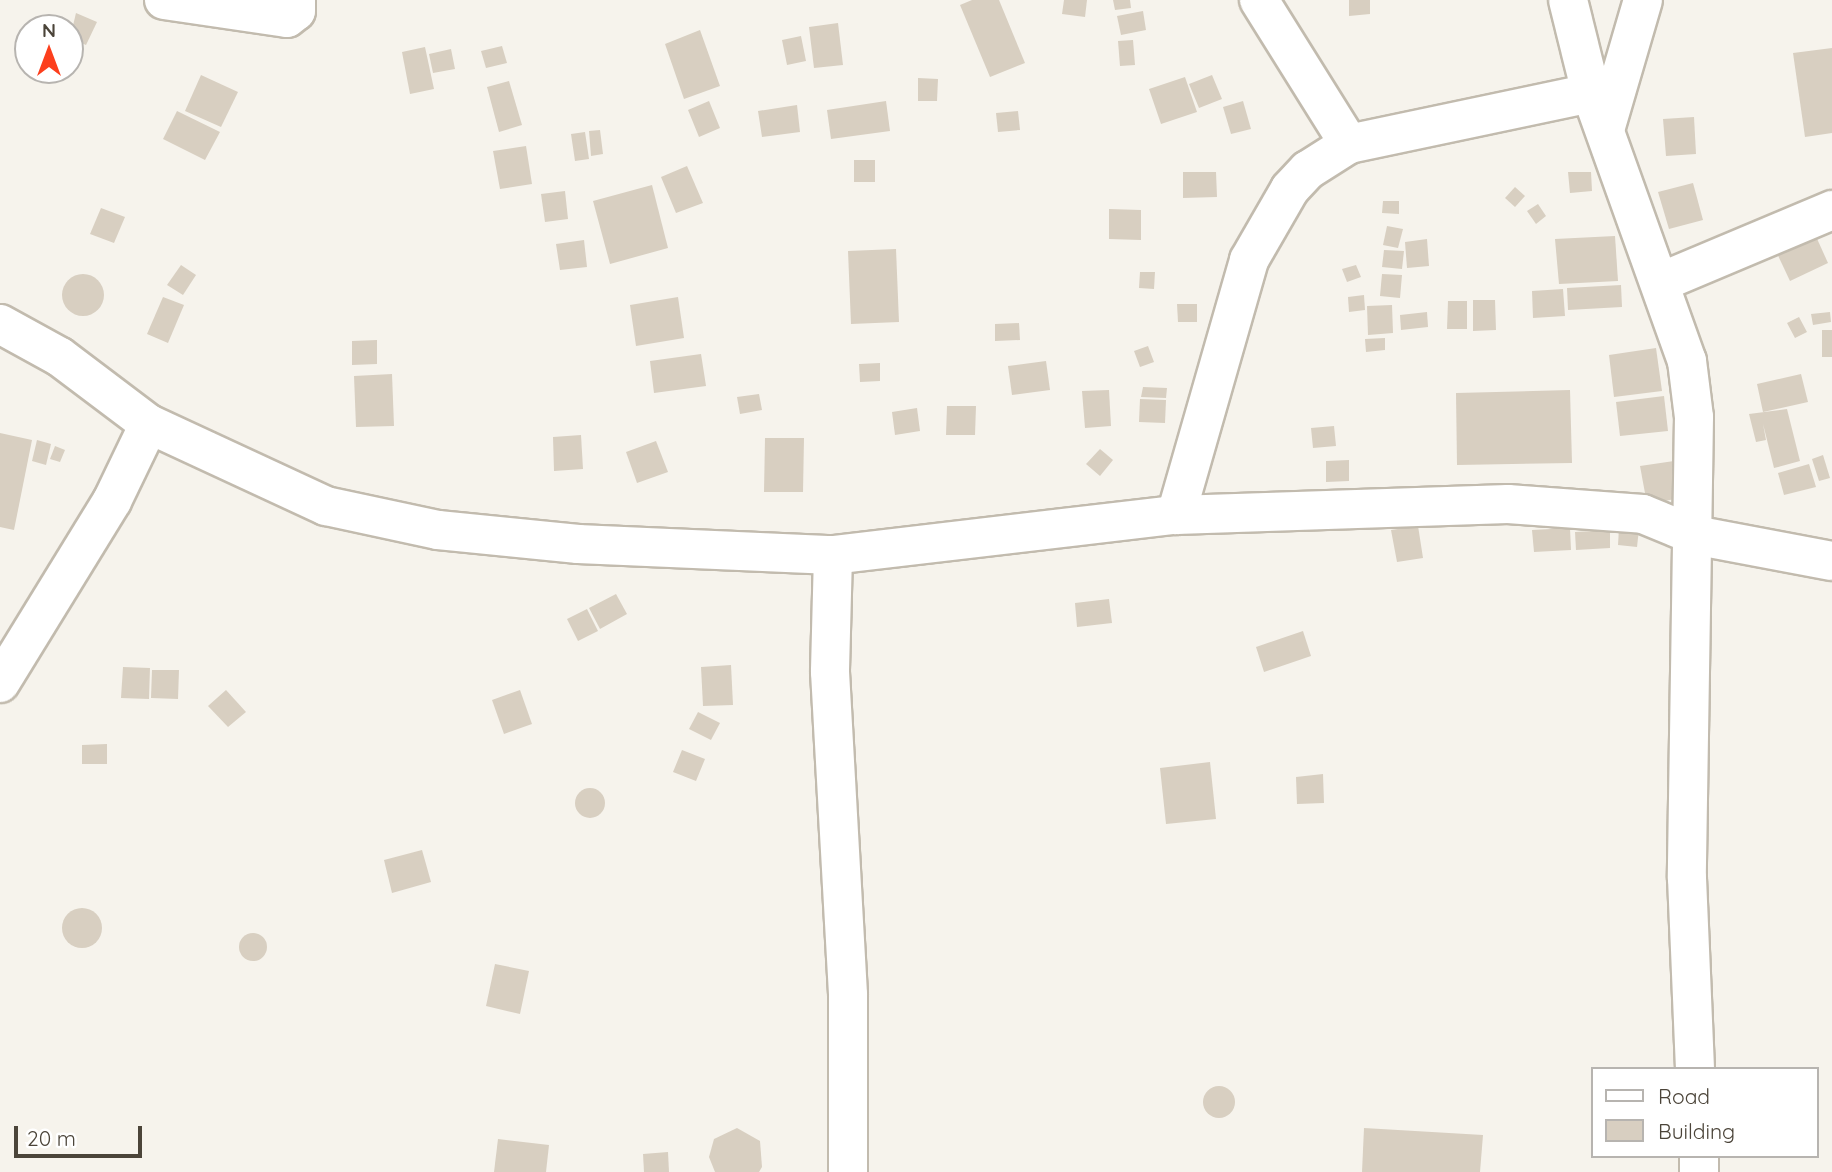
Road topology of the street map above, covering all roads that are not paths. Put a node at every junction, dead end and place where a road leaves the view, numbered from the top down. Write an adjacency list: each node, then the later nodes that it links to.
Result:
1 (164, 0): 2 (street)
2 (296, 0)
3 (1259, 0): 8 (street)
4 (1568, 0): 6 (street)
5 (1643, 0): 7 (street)
6 (1591, 93): 7 (street); 8 (street)
7 (1605, 130): 10 (street)
8 (1349, 144): 13 (street)
9 (1832, 210): 10 (street)
10 (1661, 282): 14 (street)
11 (0, 324): 12 (street)
12 (149, 424): 15 (street); 17 (street)
13 (1176, 515): 14 (street); 15 (street)
14 (1694, 535): 16 (street); 18 (street)
15 (833, 555): 19 (street)
16 (1832, 561)
17 (0, 683)
18 (1695, 1067)
19 (848, 1172)

